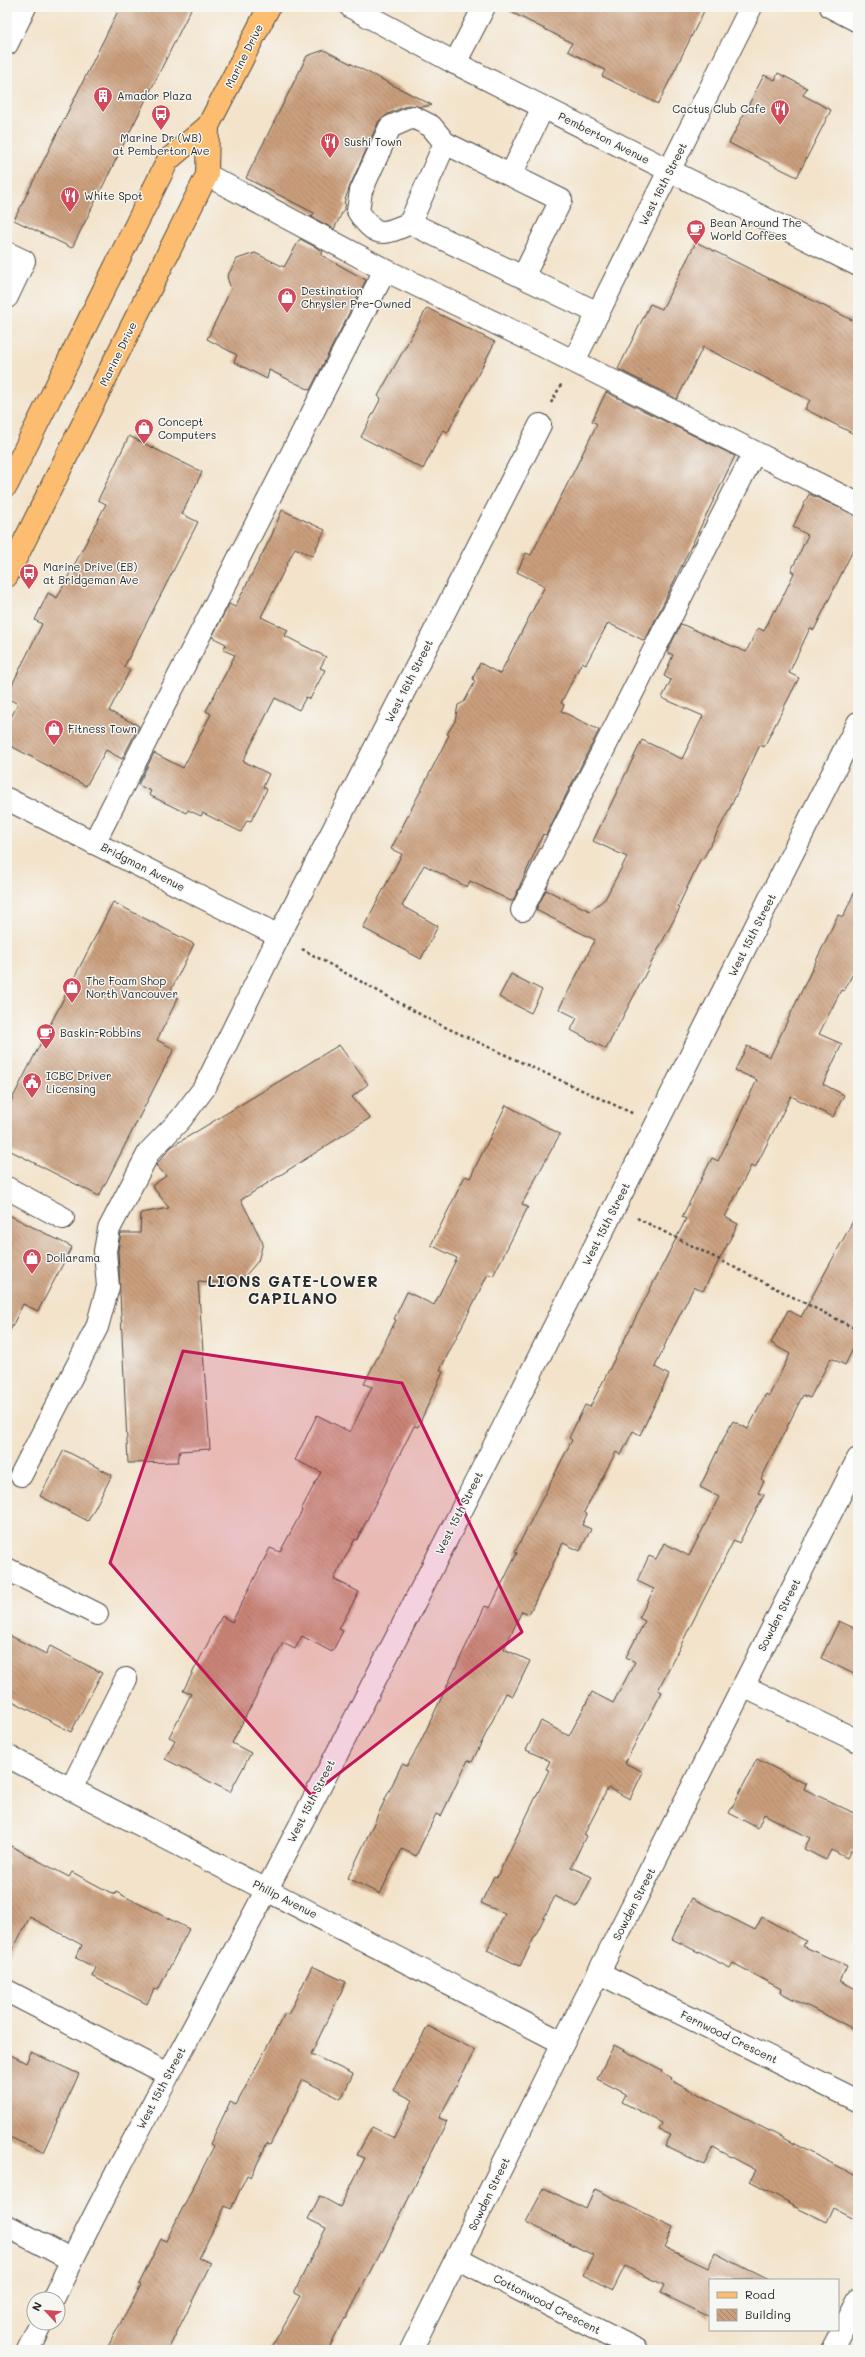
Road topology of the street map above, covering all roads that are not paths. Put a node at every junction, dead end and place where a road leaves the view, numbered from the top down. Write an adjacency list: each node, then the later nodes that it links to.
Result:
1 (25, 7): 8 (street)
2 (269, 7): 11 (main road, Marine Drive)
3 (351, 7): 9 (street, Pemberton Avenue)
4 (484, 7): 9 (street)
5 (752, 7): 13 (street, West 16th Street)
6 (831, 7): 7 (street)
7 (858, 21)
8 (7, 44)
9 (456, 63): 10 (street, Pemberton Avenue)
10 (543, 107): 13 (street, Pemberton Avenue); 15 (street)
11 (208, 126): 14 (main road, Marine Drive); 26 (main road, Marine Drive)
12 (445, 143): 15 (street); 16 (street); 16 (street)
13 (670, 172): 18 (street, Pemberton Avenue); 22 (street, West 16th Street)
14 (207, 175): 19 (street); 28 (main road, Marine Drive)
15 (511, 175): 20 (street)
16 (410, 223): 20 (street)
17 (7, 253): 21 (street)
18 (858, 265)
19 (385, 270): 23 (street); 31 (street)
20 (523, 277): 22 (street)
21 (7, 297)
22 (598, 313): 23 (street, West 16th Street)
23 (574, 361): 25 (street)
24 (540, 425): 33 (street, West 16th Street)
25 (754, 453): 27 (street); 32 (street)
26 (7, 485)
27 (858, 504)
28 (7, 576)
29 (858, 723): 45 (street, West 15th Street)
30 (7, 798): 31 (street, Bridgman Avenue)
31 (94, 843): 33 (street, Bridgman Avenue)
32 (522, 910)
33 (279, 936): 37 (street, West 16th Street)
34 (7, 1188): 35 (street)
35 (63, 1218)
36 (858, 1459): 41 (street, Sowden Street)
37 (21, 1475)
38 (7, 1568): 39 (street)
39 (97, 1614)
40 (126, 1679): 44 (street)
41 (743, 1686): 42 (street); 46 (street, Sowden Street)
42 (858, 1741)
43 (7, 1756): 44 (street, Philip Avenue)
44 (71, 1788): 45 (street, Philip Avenue)
45 (266, 1889): 48 (street, Philip Avenue); 49 (street, West 15th Street)
46 (599, 1973): 48 (street, Sowden Street); 50 (street, Fernwood Crescent)
47 (7, 1991): 49 (street)
48 (563, 2043): 52 (street, Sowden Street)
49 (168, 2074): 53 (street, West 15th Street)
50 (858, 2101)
51 (7, 2226): 53 (street)
52 (457, 2258): 58 (street, Sowden Street); 59 (street, Cottonwood Crescent)
53 (72, 2260): 54 (street, West 15th Street)
54 (57, 2291)
55 (858, 2300): 60 (street)
56 (37, 2331): 57 (street)
57 (28, 2350)
58 (411, 2350)
59 (637, 2350)
60 (832, 2350)

